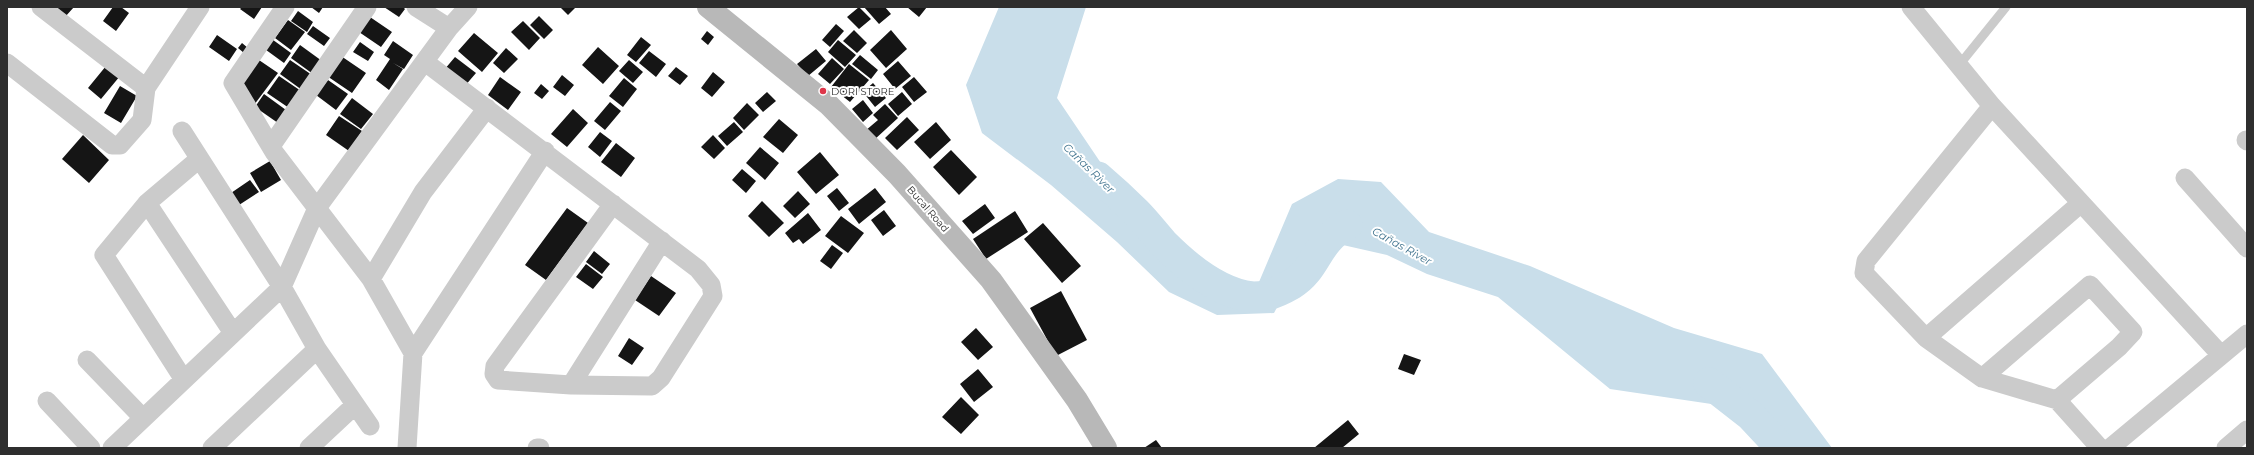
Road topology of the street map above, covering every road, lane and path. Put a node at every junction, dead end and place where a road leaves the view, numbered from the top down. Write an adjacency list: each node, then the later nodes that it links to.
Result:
1 (41, 7): 14 (street)
2 (200, 7): 14 (street)
3 (285, 7): 18 (street)
4 (367, 7): 18 (street)
5 (416, 7): 10 (street)
6 (468, 7): 10 (street)
7 (708, 7): 51 (street, Bucal Road)
8 (1911, 7): 13 (street)
9 (2006, 7): 13 (lane)
10 (449, 28): 11 (street)
11 (425, 62): 16 (street); 25 (street)
12 (7, 63): 14 (street)
13 (1960, 64): 15 (street)
14 (146, 88)
15 (1992, 106): 23 (street); 32 (street)
16 (487, 108): 19 (street); 28 (street)
17 (182, 131): 20 (street)
18 (270, 146): 25 (street)
19 (545, 151): 24 (street); 34 (street)
20 (199, 159): 22 (street); 29 (street)
21 (2185, 178): 27 (street)
22 (146, 203): 30 (street); 38 (street)
23 (2081, 203): 32 (street); 35 (street)
24 (613, 204): 26 (street); 39 (street)
25 (317, 208): 28 (street); 29 (street)
26 (662, 241): 39 (street); 39 (street)
27 (2247, 248)
28 (371, 279): 34 (street)
29 (282, 287): 30 (street); 33 (street)
30 (233, 333): 38 (street)
31 (2247, 334): 35 (street)
32 (1926, 338): 37 (street)
33 (317, 349): 42 (street); 48 (street)
34 (413, 353): 50 (street)
35 (2221, 355): 53 (street)
36 (87, 360): 43 (street)
37 (1982, 378): 40 (street); 40 (street)
38 (184, 380): 43 (street)
39 (571, 385)
40 (2057, 400): 52 (street)
41 (47, 401): 46 (street)
42 (356, 405): 44 (street); 49 (street)
43 (143, 418): 47 (street)
44 (370, 426)
45 (2247, 430): 54 (street)
46 (91, 448)
47 (112, 448)
48 (212, 448)
49 (309, 448)
50 (407, 448)
51 (1106, 448)
52 (2100, 448)
53 (2110, 448)
54 (2226, 448)

